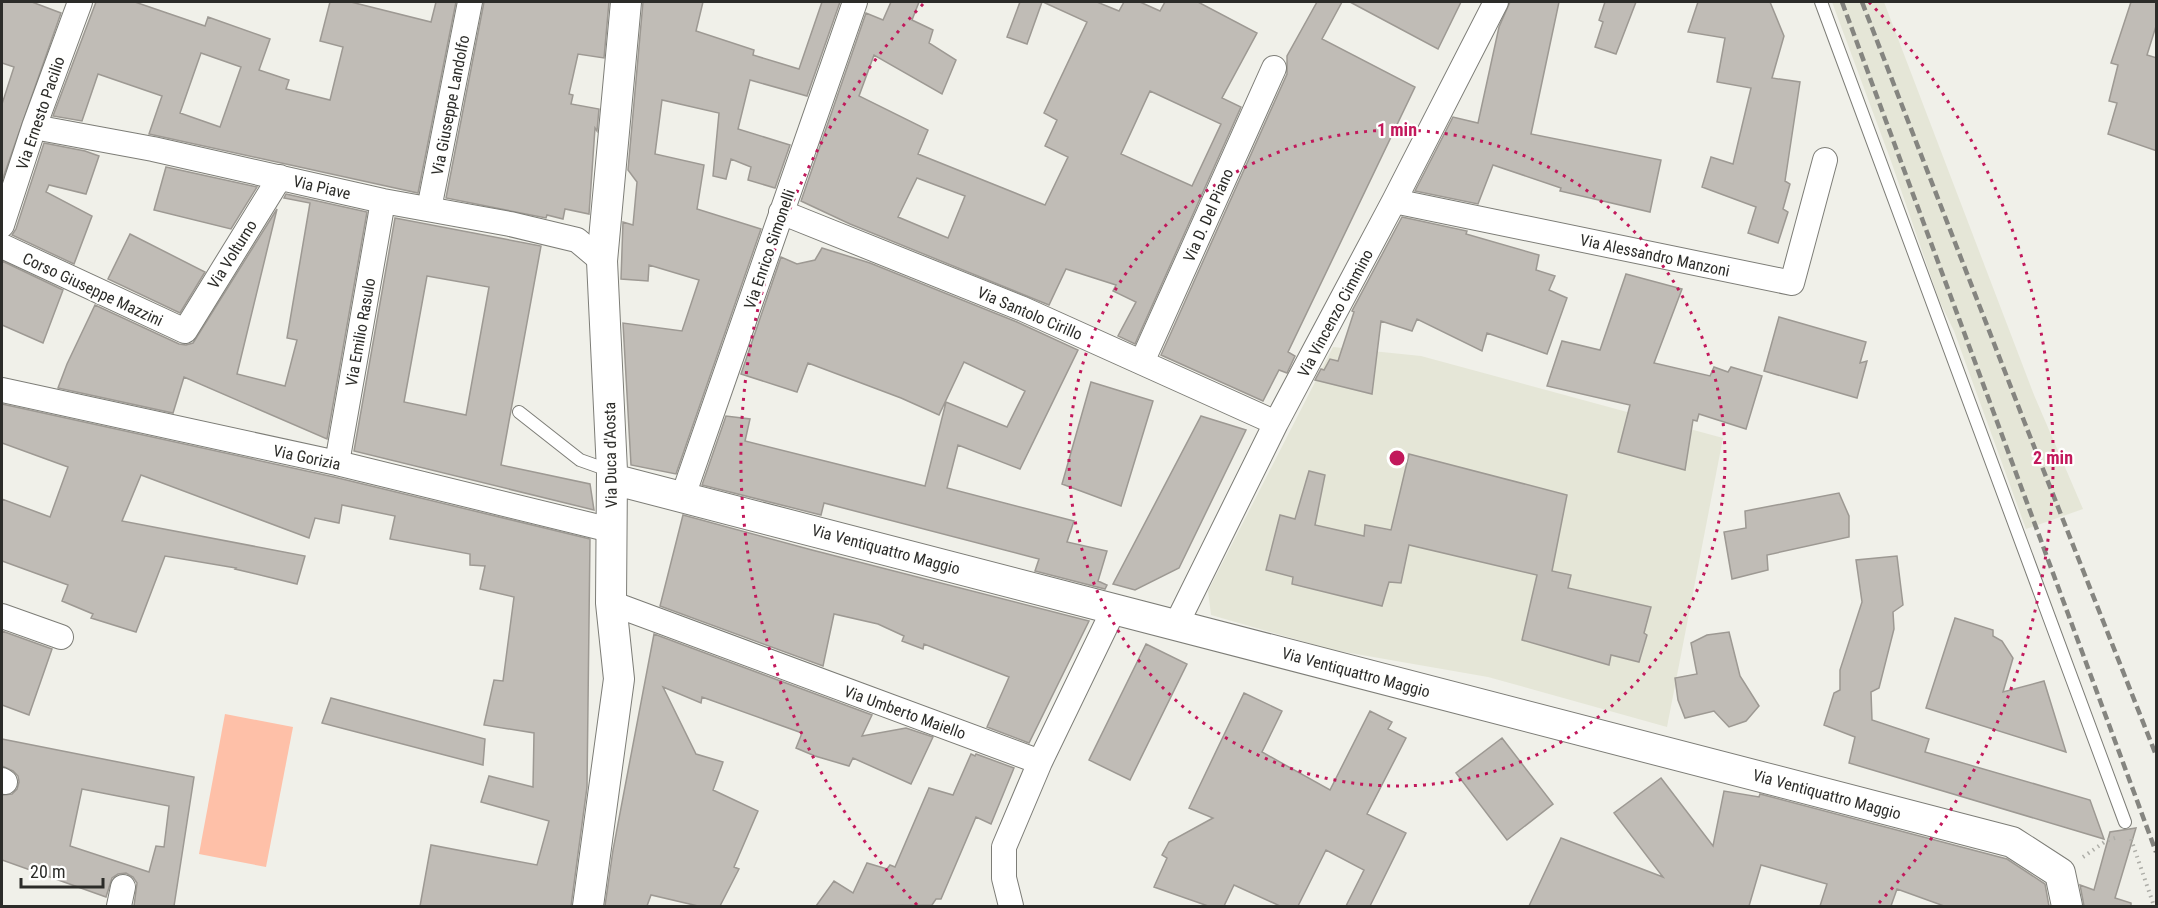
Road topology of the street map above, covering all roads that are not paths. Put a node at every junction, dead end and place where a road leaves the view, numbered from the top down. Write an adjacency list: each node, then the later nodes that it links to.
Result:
1 (80, 2): 8 (street, Via Ernesto Pacilio)
2 (470, 2): 13 (street, Via Giuseppe Landolfo)
3 (626, 2): 17 (street, Via Duca d'Aosta)
4 (855, 2): 14 (street, Via Enrico Simonelli)
5 (1496, 2): 12 (street, Via Vincenzo Cimmino)
6 (1821, 2): 33 (lane)
7 (1274, 68): 19 (street, Via D. Del Piano)
8 (34, 127): 10 (street, Via Piave); 15 (street, Via Ernesto Pacilio)
9 (1825, 160): 12 (street, Via Alessandro Manzoni)
10 (280, 177): 11 (street, Via Piave); 18 (street, Via Volturno)
11 (383, 201): 13 (street, Via Piave); 23 (street, Via Emilio Rasulo)
12 (1394, 201): 22 (street, Via Vincenzo Cimmino)
13 (429, 209): 17 (street, Via Piave)
14 (781, 212): 19 (street, Via Santolo Cirillo); 25 (street, Via Enrico Simonelli)
15 (2, 225)
16 (2, 246): 18 (street, Corso Giuseppe Mazzini)
17 (603, 261): 24 (street, Via Duca d'Aosta)
18 (185, 331)
19 (1142, 362): 22 (street, Via Santolo Cirillo)
20 (2, 390): 23 (street, Via Gorizia)
21 (519, 412): 24 (lane)
22 (1276, 423): 30 (street, Via Vincenzo Cimmino)
23 (337, 463): 26 (street, Via Gorizia)
24 (612, 475): 25 (street, Via Ventiquattro Maggio); 26 (street, Via Duca d'Aosta)
25 (683, 496): 28 (street, Via Ventiquattro Maggio)
26 (611, 530): 27 (street, Via Duca d'Aosta)
27 (611, 603): 32 (street, Via Umberto Maiello); 34 (street, Via Duca d'Aosta)
28 (1114, 609): 30 (street, Via Ventiquattro Maggio); 32 (street)
29 (2, 616): 31 (street)
30 (1176, 625): 36 (street, Via Ventiquattro Maggio)
31 (61, 638)
32 (1040, 762): 35 (street)
33 (2127, 827)
34 (588, 906)
35 (1011, 906)
36 (2067, 906)

